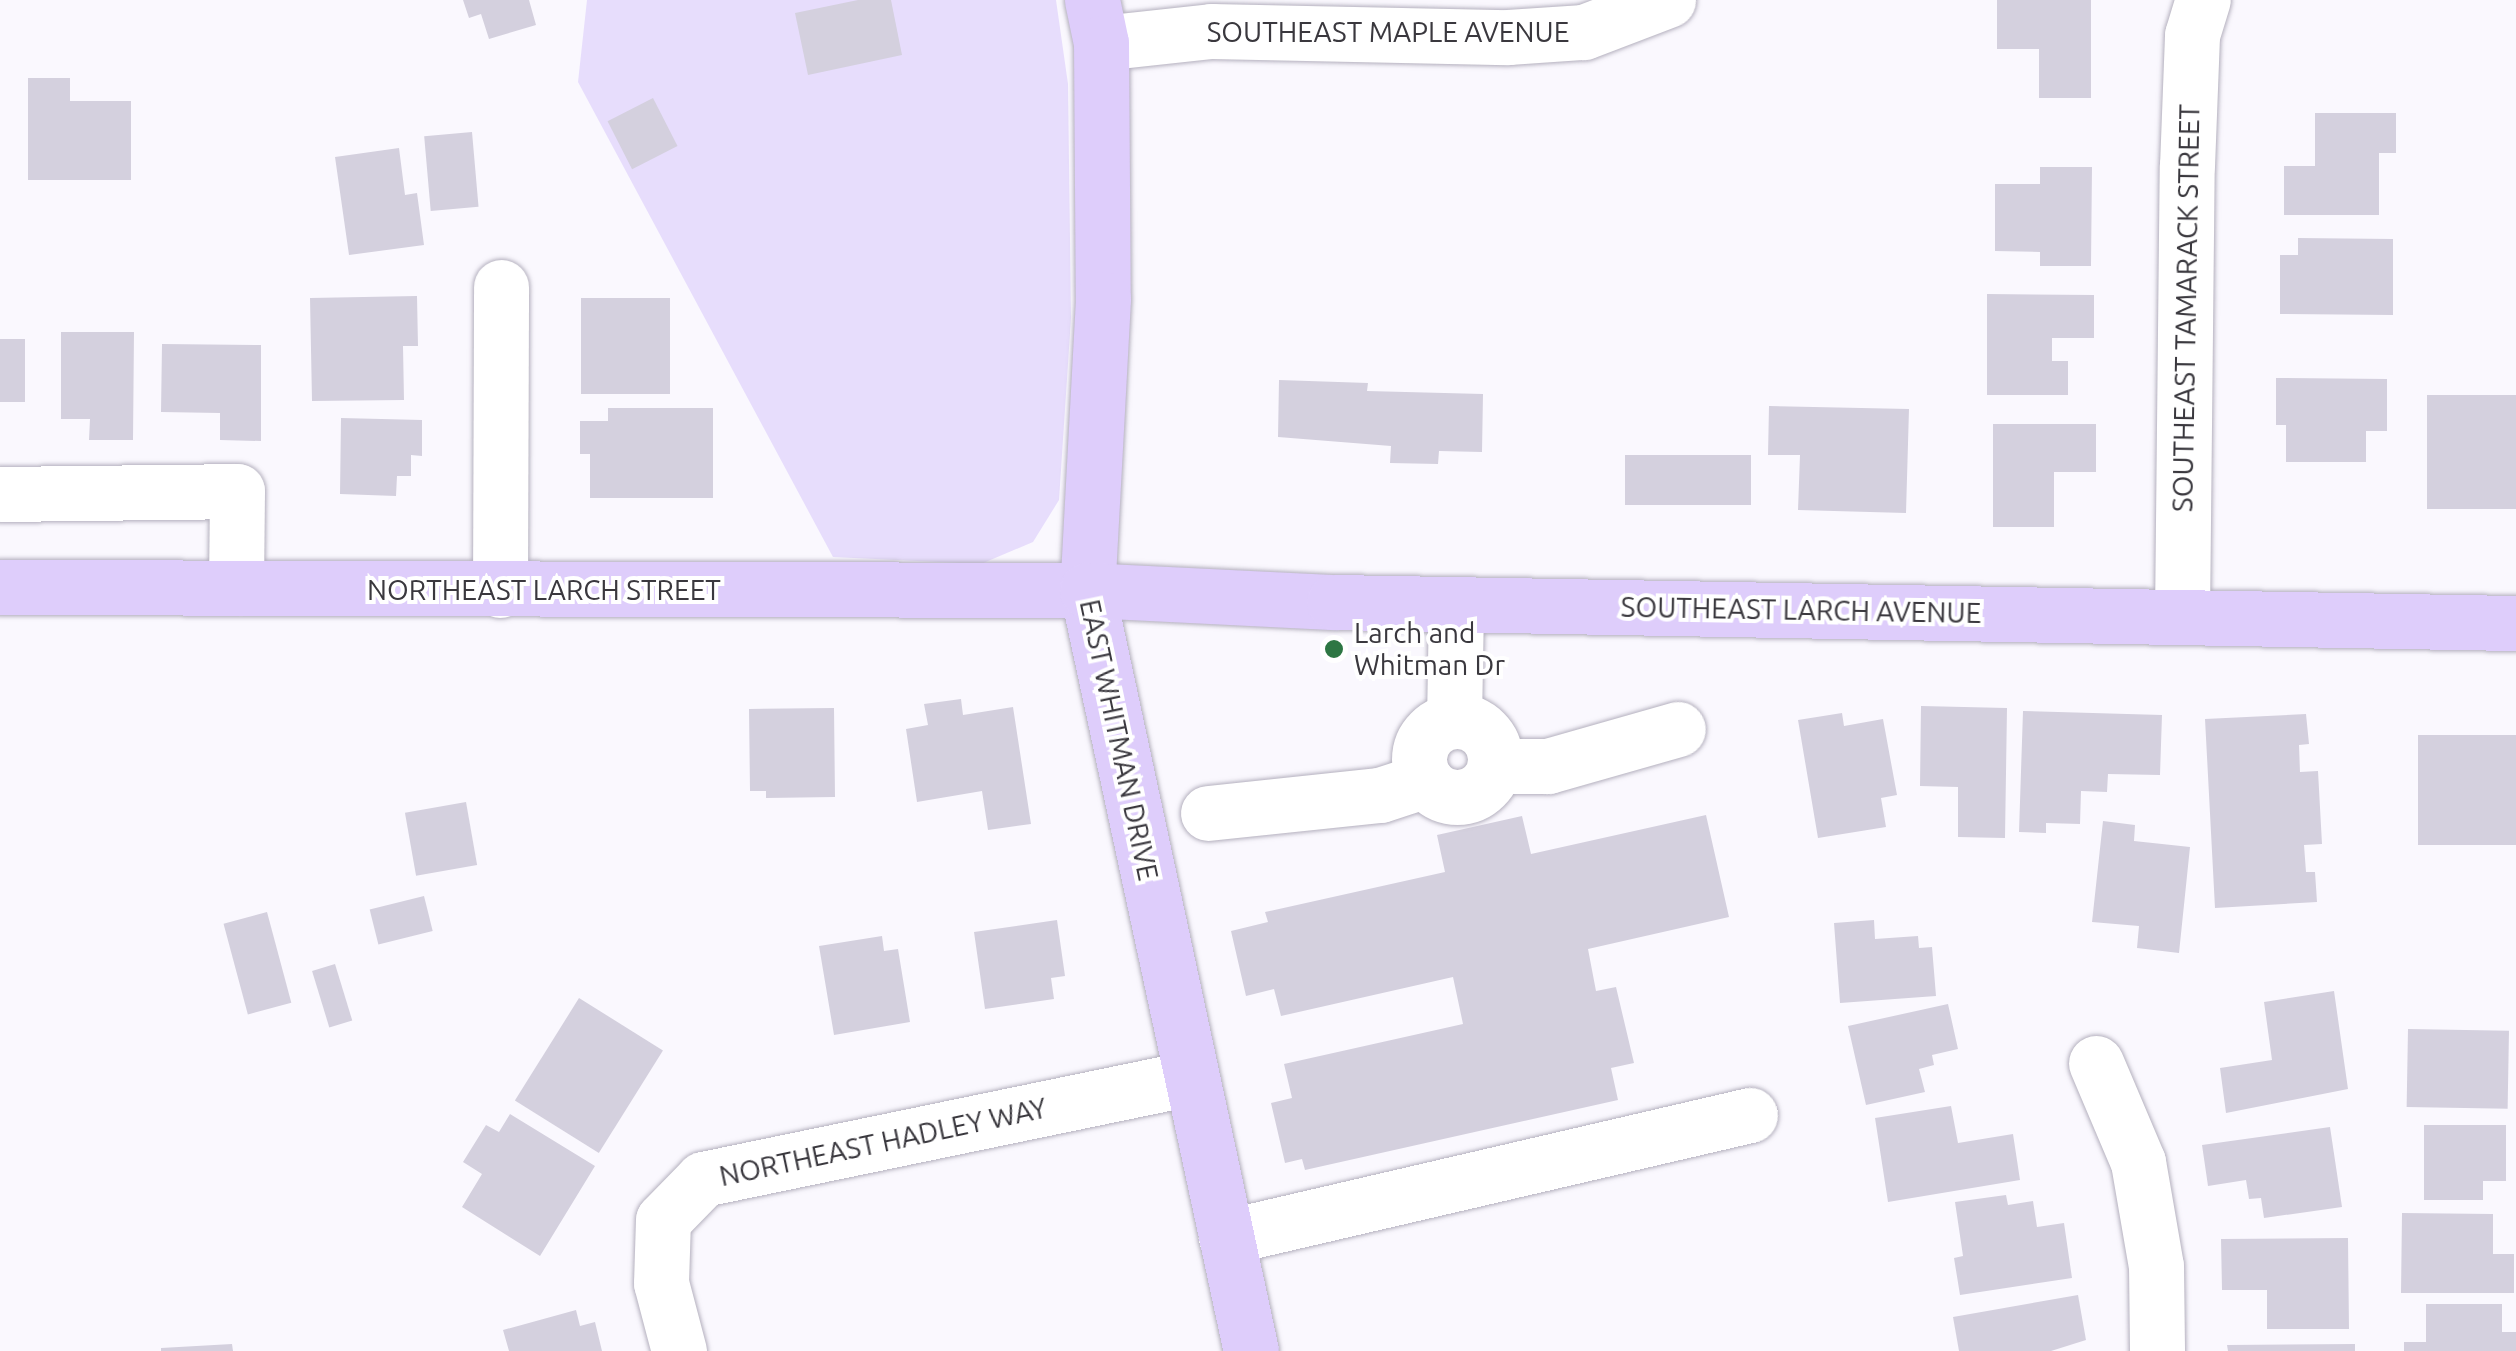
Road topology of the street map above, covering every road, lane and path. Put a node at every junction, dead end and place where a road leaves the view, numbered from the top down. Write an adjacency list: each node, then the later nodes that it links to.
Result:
1 (1668, 0): 3 (street, SOUTHEAST MAPLE AVENUE)
2 (2204, 0): 11 (street, SOUTHEAST TAMARACK STREET)
3 (1096, 22): 9 (main road, EAST WHITMAN DRIVE)
4 (501, 286): 8 (street)
5 (0, 494): 7 (street)
6 (0, 587): 7 (main road, NORTHEAST LARCH STREET)
7 (236, 588): 8 (main road, NORTHEAST LARCH STREET)
8 (500, 590): 9 (main road, NORTHEAST LARCH STREET)
9 (1087, 590): 10 (main road, SOUTHEAST LARCH AVENUE); 19 (main road, EAST WHITMAN DRIVE)
10 (1456, 604): 11 (main road, SOUTHEAST LARCH AVENUE); 13 (street)
11 (2182, 618): 12 (main road, SOUTHEAST LARCH AVENUE)
12 (2516, 623)
13 (1454, 721): 15 (street); 16 (street)
14 (1678, 729): 15 (street)
15 (1495, 766): 16 (street)
16 (1426, 780): 17 (street)
17 (1208, 812)
18 (2096, 1063): 24 (street)
19 (1191, 1078): 21 (main road, EAST WHITMAN DRIVE); 22 (street, NORTHEAST HADLEY WAY)
20 (1750, 1115): 21 (street)
21 (1226, 1237): 23 (main road, EAST WHITMAN DRIVE)
22 (679, 1351)
23 (1251, 1351)
24 (2157, 1351)

